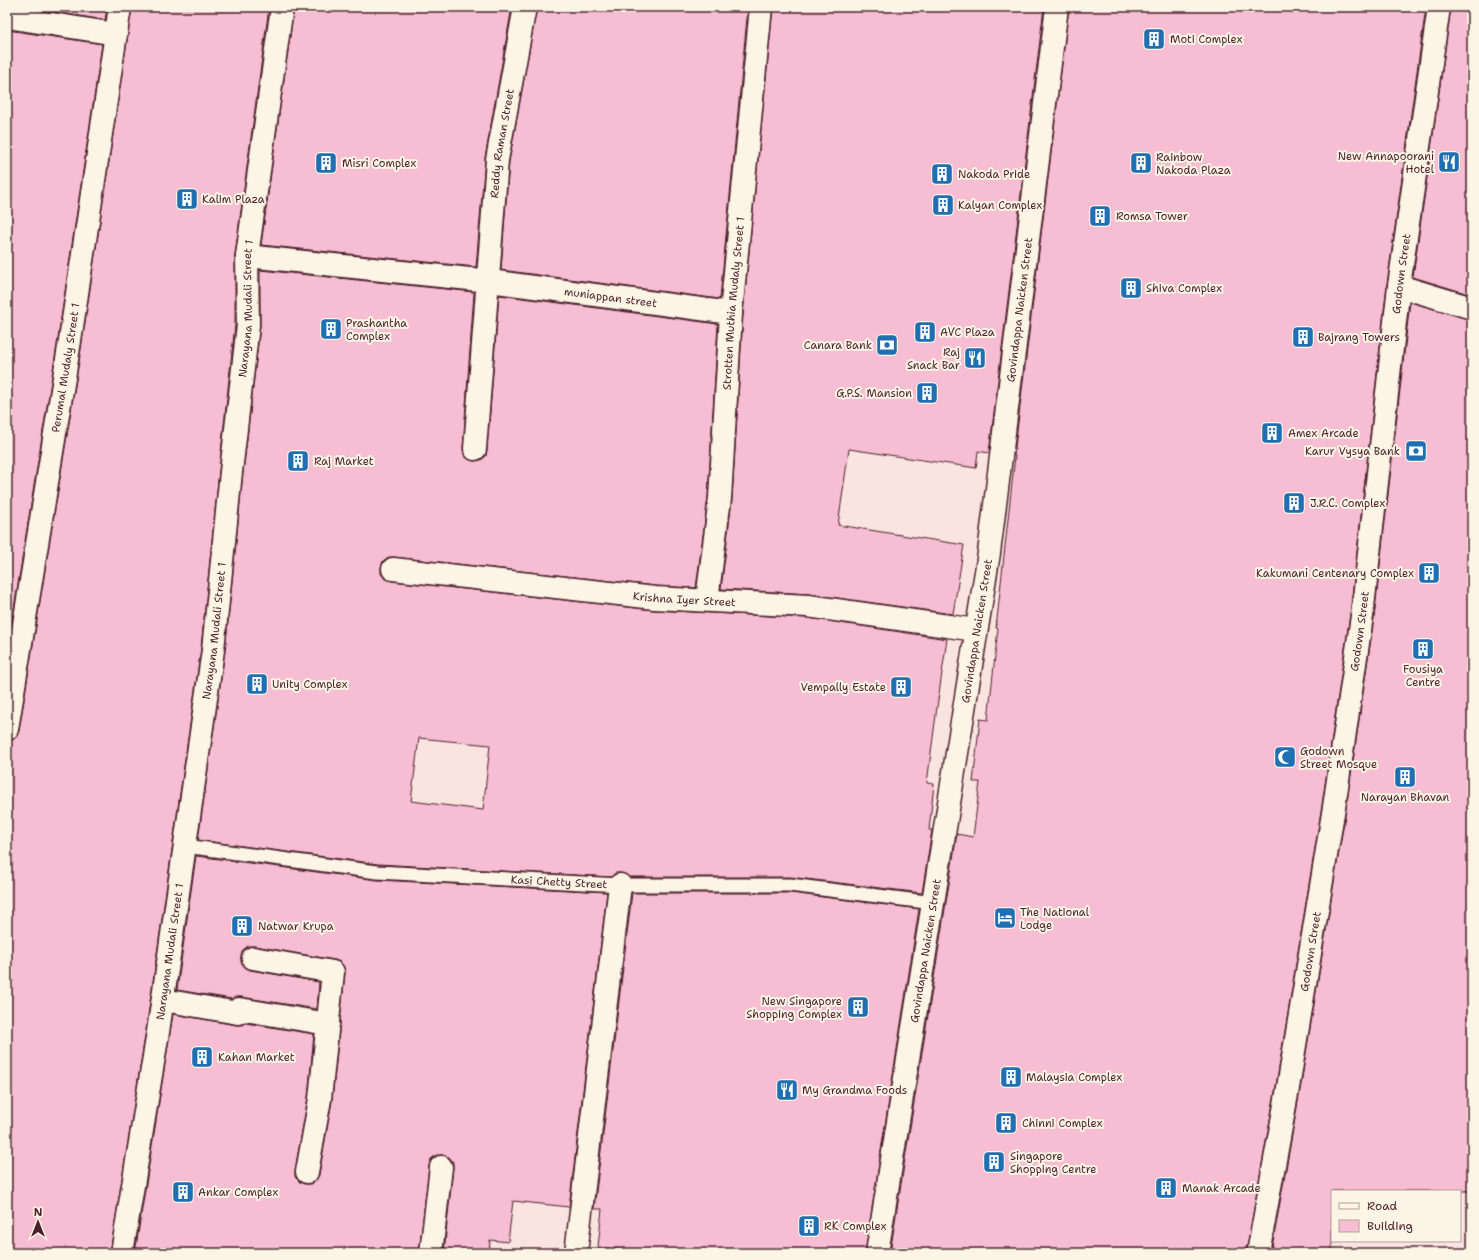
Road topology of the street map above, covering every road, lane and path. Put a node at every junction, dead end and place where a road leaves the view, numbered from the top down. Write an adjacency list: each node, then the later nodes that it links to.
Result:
1 (120, 7): 8 (street, Perumal Mudaly Street 1)
2 (282, 7): 9 (street, Narayana Mudali Street 1)
3 (525, 7): 10 (street, Reddy Raman Street)
4 (761, 7): 13 (street, Strotten Muthia Mudaly Street 1)
5 (1057, 7): 17 (street, Govindappa Naicken Street)
6 (1439, 7): 11 (street, Godown Street)
7 (7, 17): 8 (street)
8 (116, 34): 18 (street, Perumal Mudaly Street 1)
9 (247, 256): 10 (street, muniappan street); 19 (street, Narayana Mudali Street 1)
10 (489, 281): 13 (street, muniappan street); 14 (street)
11 (1399, 286): 12 (street); 31 (street, Godown Street)
12 (1472, 308)
13 (731, 313): 16 (street, Strotten Muthia Mudaly Street 1)
14 (475, 449)
15 (393, 568): 16 (street, Krishna Iyer Street)
16 (708, 600): 17 (street, Krishna Iyer Street)
17 (976, 630): 21 (street, Govindappa Naicken Street)
18 (7, 729)
19 (185, 846): 20 (lane, Kasi Chetty Street); 23 (street, Narayana Mudali Street 1)
20 (620, 885): 21 (lane, Kasi Chetty Street); 29 (street)
21 (934, 903): 30 (street, Govindappa Naicken Street)
22 (253, 958): 24 (street)
23 (163, 1000): 24 (street); 27 (street, Narayana Mudali Street 1)
24 (328, 1024): 26 (street)
25 (442, 1167): 28 (street)
26 (307, 1172)
27 (122, 1253)
28 (431, 1253)
29 (576, 1253)
30 (877, 1253)
31 (1258, 1253)

